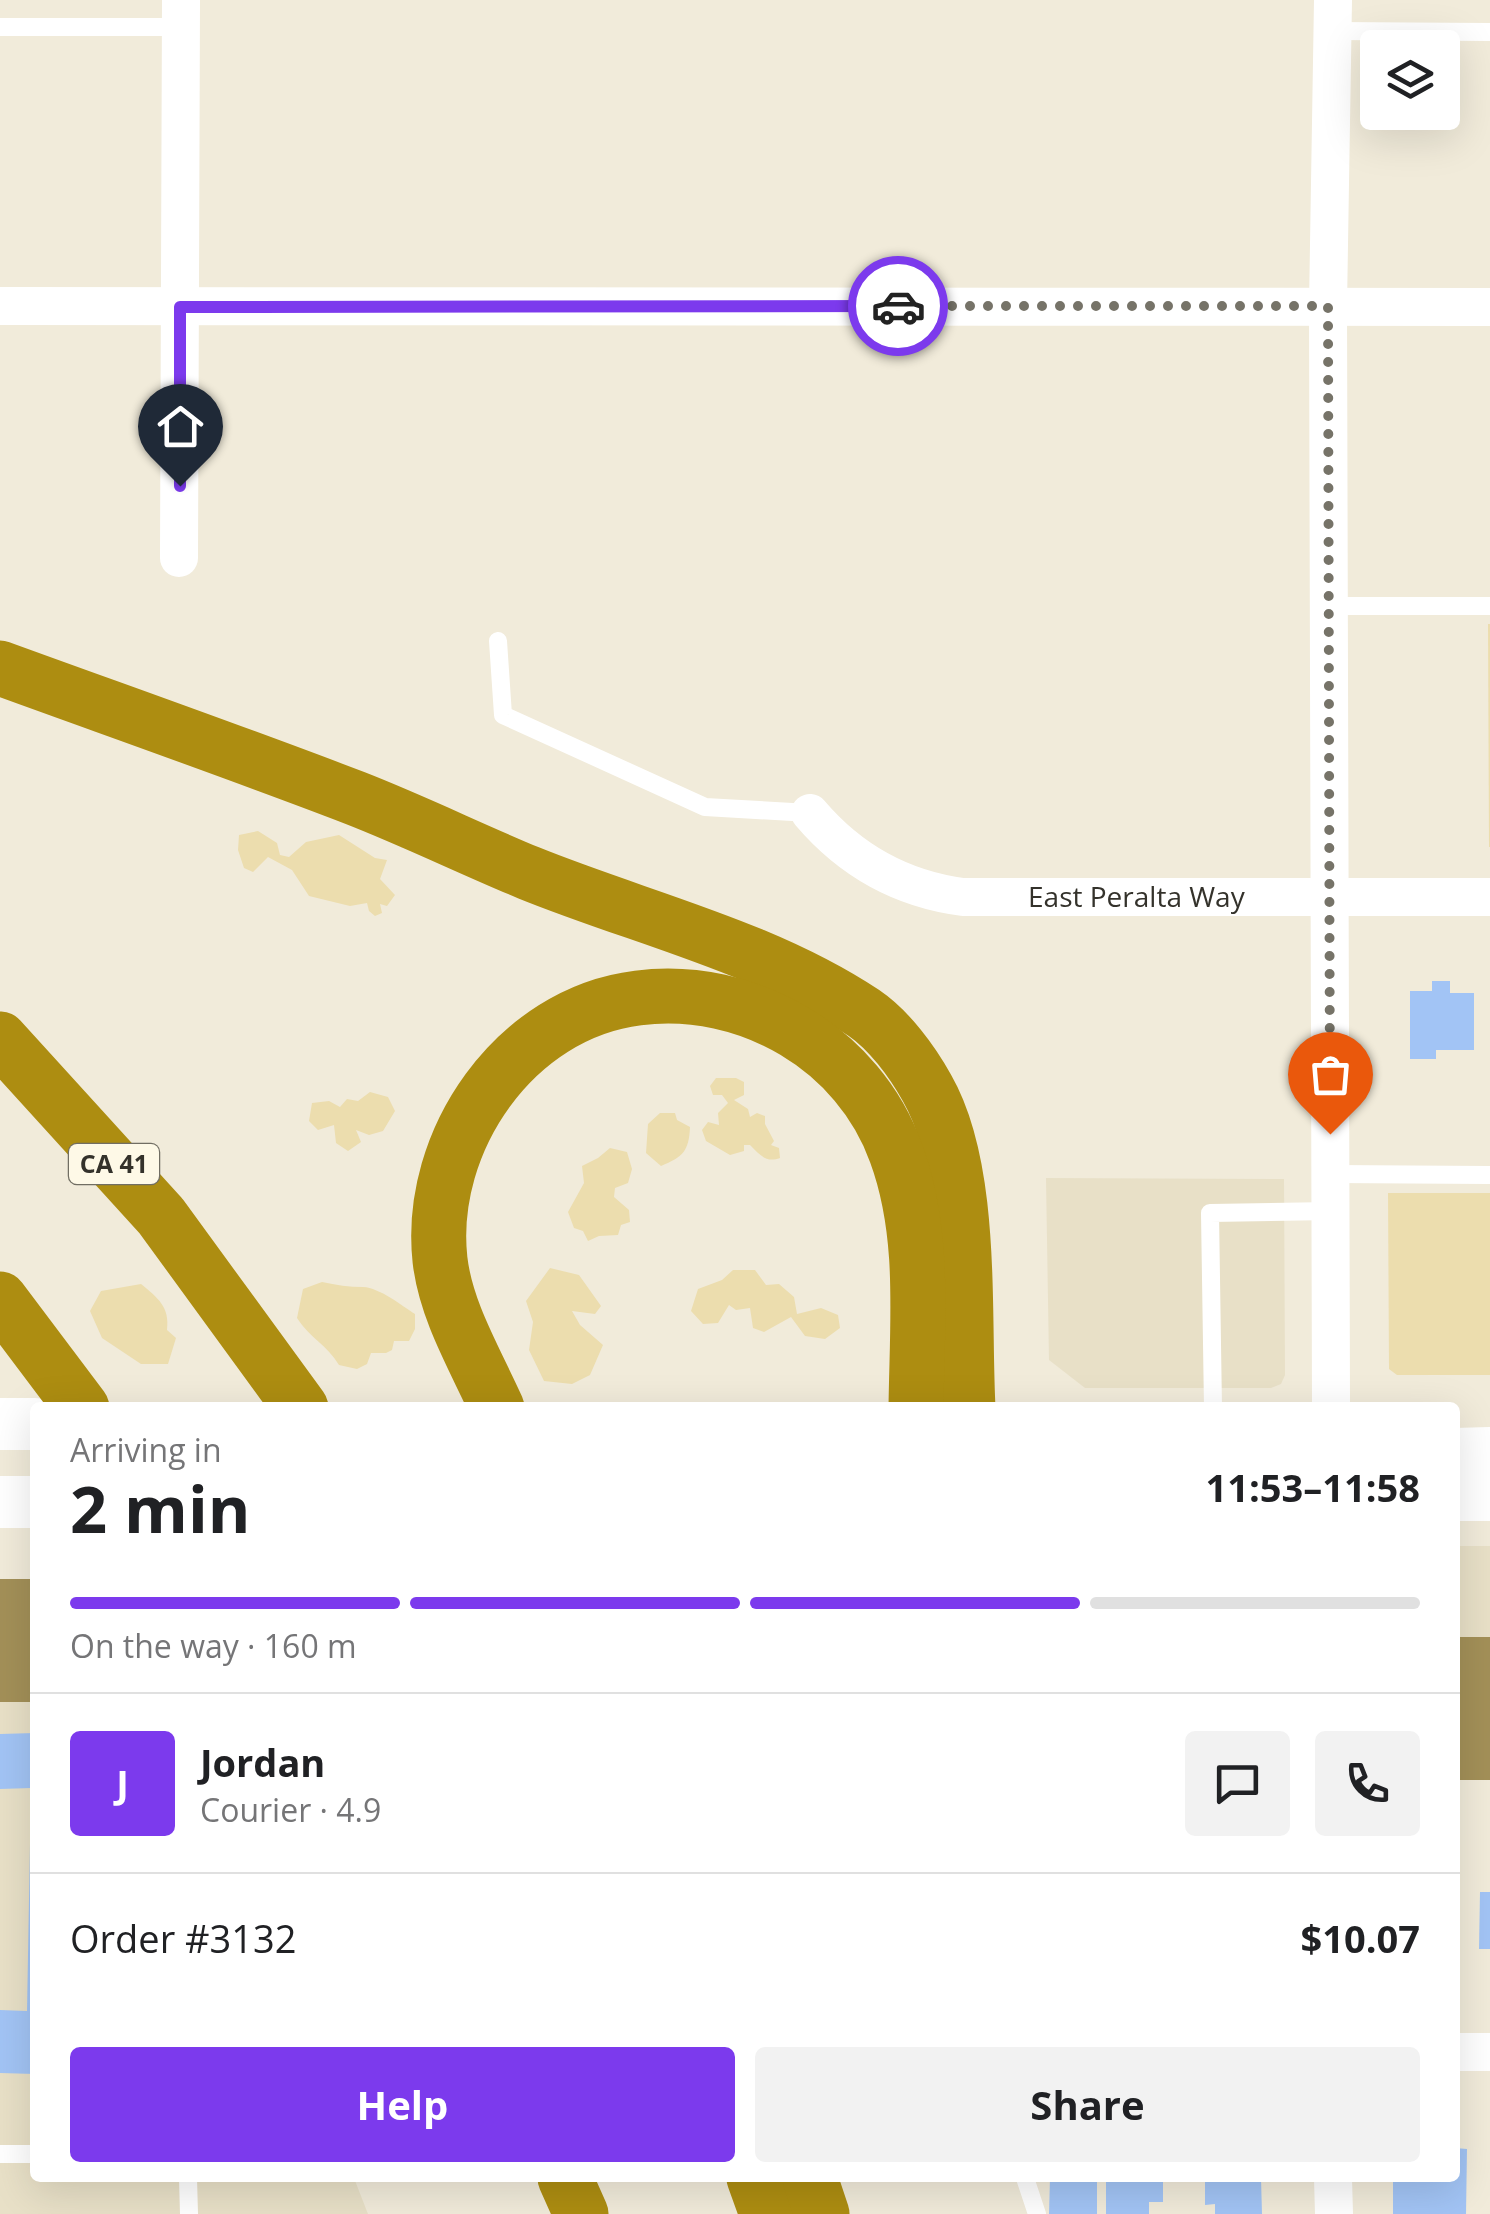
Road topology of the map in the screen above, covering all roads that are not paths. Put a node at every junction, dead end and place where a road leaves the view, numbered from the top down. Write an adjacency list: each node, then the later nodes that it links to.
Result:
1 (180, 13): 3 (lane); 7 (street)
2 (1332, 15): 4 (lane); 6 (street)
3 (0, 28)
4 (1490, 32)
5 (0, 306): 7 (street)
6 (1328, 306): 7 (street); 8 (street); 10 (street)
7 (180, 307): 9 (street)
8 (1490, 308)
9 (180, 558)
10 (1329, 606): 11 (lane); 15 (street)
11 (1490, 606)
12 (498, 642): 14 (lane)
13 (0, 668): 25 (highway)
14 (810, 813): 15 (street, East Peralta Way)
15 (1329, 896): 16 (street, East Peralta Way); 19 (street)
16 (1490, 896)
17 (0, 1039): 22 (highway, CA 41)
18 (1490, 1175): 19 (lane)
19 (1331, 1192): 26 (lane); 27 (street)
20 (3, 1303): 21 (highway)
21 (77, 1402)
22 (297, 1402)
23 (494, 1402): 24 (highway)
24 (916, 1402)
25 (968, 1402)
26 (1212, 1402)
27 (1331, 1402)
28 (1460, 1423): 29 (main road)
29 (1490, 1423)
30 (0, 1424): 31 (main road)
31 (30, 1424)
32 (1460, 1454): 33 (main road)
33 (1490, 1454)
34 (1460, 1495): 35 (main road)
35 (1490, 1496)
36 (0, 1502): 37 (main road)
37 (30, 1502)
38 (1460, 2052): 39 (street)
39 (1490, 2052)
40 (0, 2154): 41 (lane)
41 (30, 2154)
42 (188, 2182): 48 (lane)
43 (566, 2182): 49 (highway)
44 (756, 2182): 50 (highway)
45 (811, 2182): 51 (highway)
46 (1026, 2182): 52 (lane)
47 (1333, 2182): 53 (street)
48 (189, 2214)
49 (581, 2214)
50 (768, 2214)
51 (822, 2214)
52 (1037, 2214)
53 (1334, 2214)

